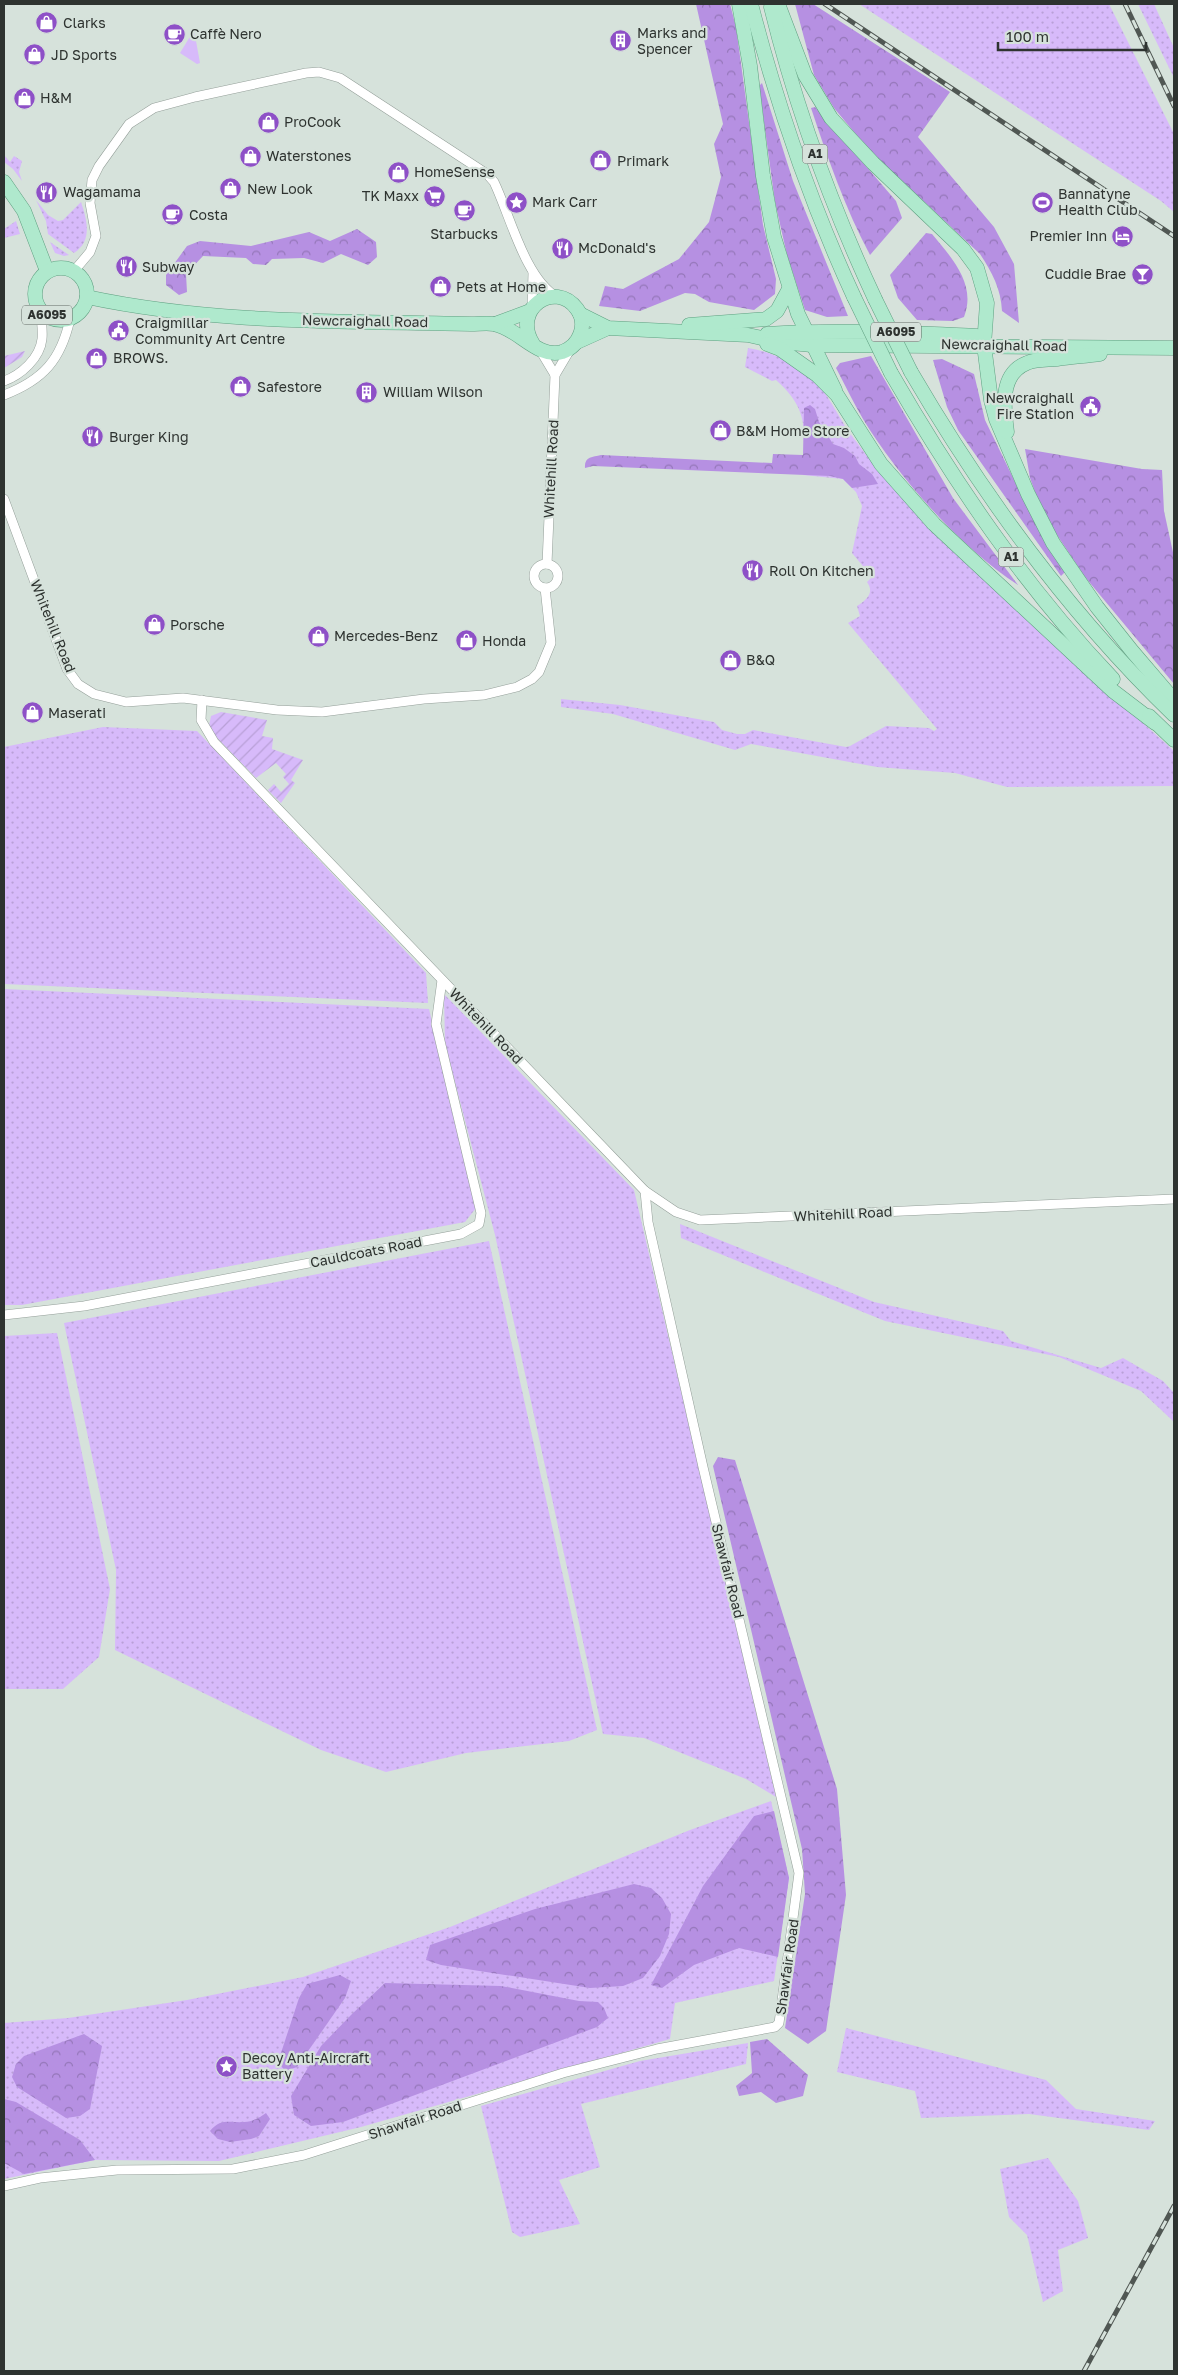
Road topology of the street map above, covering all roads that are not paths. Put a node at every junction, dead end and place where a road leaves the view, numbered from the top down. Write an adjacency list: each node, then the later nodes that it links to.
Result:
1 (739, 4): 9 (main road)
2 (751, 4): 39 (main road, A1, bridge)
3 (771, 4): 38 (main road, A1, bridge)
4 (778, 4): 22 (main road)
5 (4, 182): 7 (main road)
6 (74, 270): 7 (main road); 8 (street); 10 (main road, A6095)
7 (47, 271): 13 (main road, A6095)
8 (533, 272): 11 (street); 12 (street)
9 (789, 289): 18 (main road); 19 (main road)
10 (87, 297): 15 (main road, A6095); 16 (main road, Newcraighall Road / A6095)
11 (557, 297): 12 (main road, Newcraighall Road / A6095); 14 (main road, Newcraighall Road / A6095)
12 (531, 309): 16 (main road, Newcraighall Road / A6095); 25 (main road)
13 (41, 311): 15 (main road, A6095); 29 (street)
14 (580, 314): 17 (main road, Newcraighall Road / A6095); 23 (main road)
15 (70, 318): 30 (street)
16 (495, 324): 25 (main road, Newcraighall Road / A6095)
17 (608, 328): 18 (main road, Newcraighall Road / A6095); 23 (main road, Newcraighall Road / A6095)
18 (653, 330): 20 (main road, Newcraighall Road / A6095)
19 (806, 331): 21 (main road, Newcraighall Road / A6095); 22 (main road, Newcraighall Road / A6095); 24 (main road)
20 (727, 334): 21 (main road, Newcraighall Road / A6095); 31 (main road)
21 (748, 335): 24 (main road, Newcraighall Road / A6095)
22 (985, 340): 24 (main road, Newcraighall Road / A6095); 26 (main road, Newcraighall Road / A6095); 32 (main road)
23 (574, 344): 25 (main road, Newcraighall Road / A6095); 28 (street, Whitehill Road)
24 (812, 345): 31 (main road)
25 (536, 346): 28 (street)
26 (1134, 347): 27 (main road, Newcraighall Road / A6095); 32 (main road)
27 (1174, 348)
28 (555, 375): 34 (street, Whitehill Road)
29 (4, 381)
30 (4, 395)
31 (837, 395): 39 (main road)
32 (1009, 445): 37 (main road)
33 (4, 499): 36 (street, Whitehill Road)
34 (547, 564): 35 (street); 35 (street)
35 (545, 588): 36 (street)
36 (202, 700): 41 (street, Whitehill Road)
37 (1174, 700)
38 (1174, 715)
39 (1155, 723): 40 (main road, A1)
40 (1174, 740)
41 (442, 980): 42 (street, Whitehill Road); 44 (street, Cauldcoats Road)
42 (645, 1191): 43 (street, Whitehill Road); 45 (street, Shawfair Road)
43 (1174, 1198)
44 (4, 1315)
45 (4, 2186)

